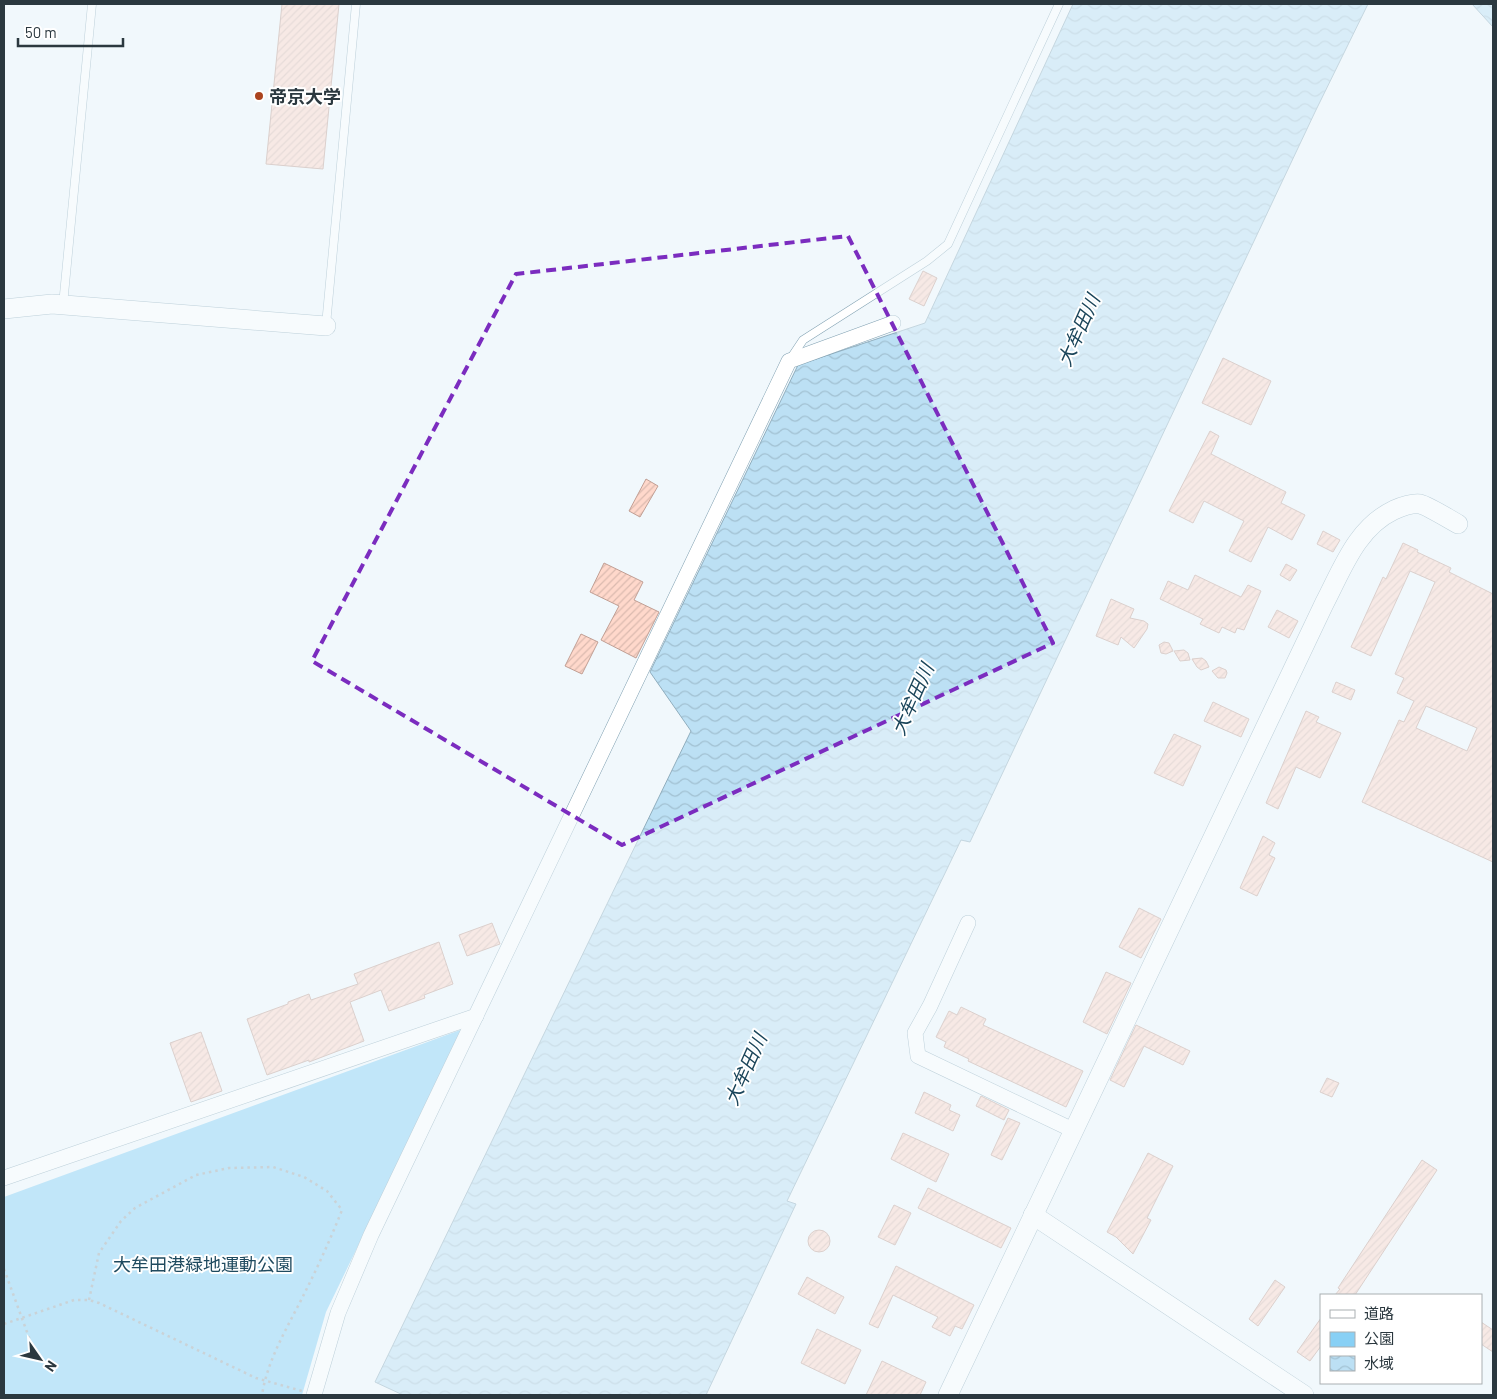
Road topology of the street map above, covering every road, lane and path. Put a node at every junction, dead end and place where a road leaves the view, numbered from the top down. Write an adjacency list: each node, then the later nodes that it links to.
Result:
1 (92, 4): 4 (lane)
2 (356, 4): 7 (lane)
3 (1059, 4): 8 (lane)
4 (63, 305): 5 (street); 7 (street)
5 (4, 310)
6 (893, 323): 8 (street)
7 (326, 326)
8 (790, 361): 11 (street)
9 (1458, 524): 12 (street)
10 (968, 923): 12 (street)
11 (476, 1016): 13 (street); 22 (street)
12 (1075, 1131): 14 (street)
13 (4, 1178)
14 (1033, 1215): 23 (street); 24 (street)
15 (4, 1269): 17 (path)
16 (89, 1300): 17 (path); 20 (path); 20 (path)
17 (23, 1317): 18 (path); 19 (path)
18 (4, 1324)
19 (36, 1354)
20 (264, 1381): 21 (path); 22 (path)
21 (262, 1395)
22 (314, 1395)
23 (948, 1395)
24 (1304, 1395)

